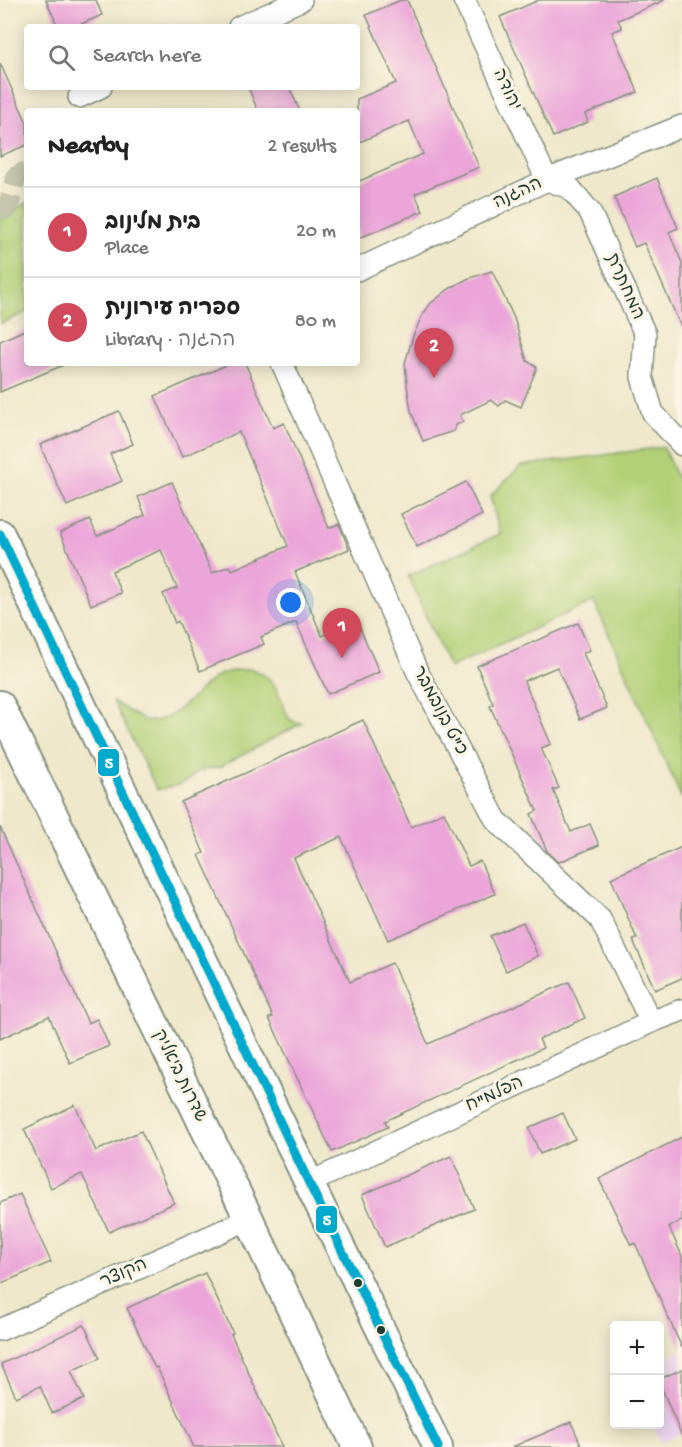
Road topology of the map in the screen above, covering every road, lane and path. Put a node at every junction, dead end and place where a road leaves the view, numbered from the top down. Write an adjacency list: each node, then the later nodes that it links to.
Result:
1 (301, 0): 3 (street)
2 (464, 0): 7 (street, יהודה)
3 (246, 24)
4 (94, 90): 5 (street)
5 (79, 97)
6 (682, 126): 7 (street, ההגנה)
7 (547, 180): 8 (street, ההגנה); 10 (street, המחתרת)
8 (360, 269)
9 (283, 366): 14 (street, כ"ט בנובמבר)
10 (682, 445)
11 (0, 534): 15 (street)
12 (0, 705): 16 (street, שדרות ביאליק)
13 (682, 1010): 14 (street, הפלמ"ח)
14 (651, 1022): 15 (street, הפלמ"ח)
15 (309, 1183): 19 (street)
16 (249, 1219): 17 (street, הקוצר); 18 (street, שדרות ביאליק)
17 (0, 1330)
18 (357, 1447)
19 (438, 1447)

